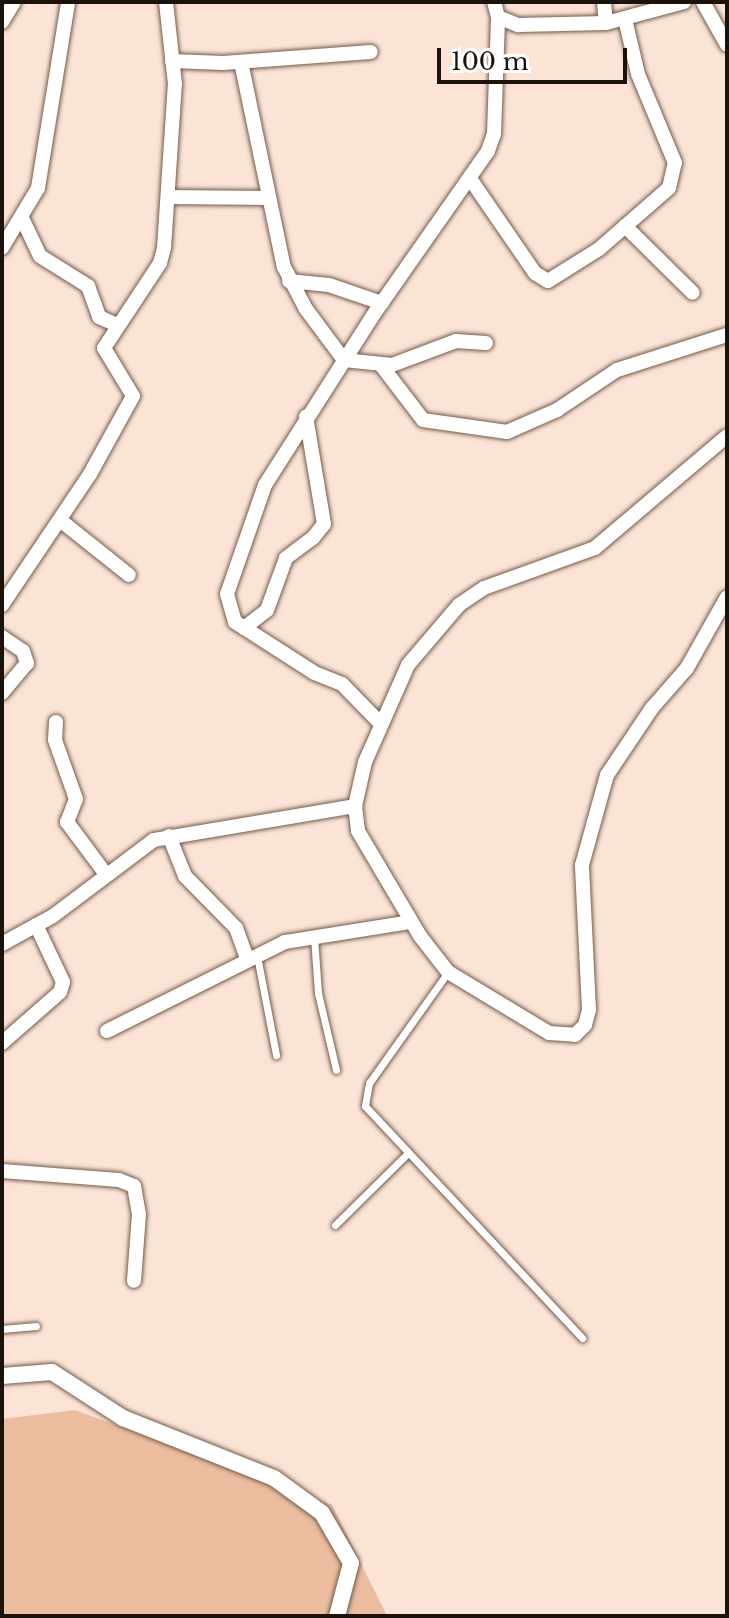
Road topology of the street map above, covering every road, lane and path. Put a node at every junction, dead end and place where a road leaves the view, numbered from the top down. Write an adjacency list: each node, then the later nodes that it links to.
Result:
1 (14, 2): 9 (street)
2 (68, 2): 18 (street)
3 (166, 2): 13 (street)
4 (604, 2): 10 (street)
5 (684, 2): 8 (street)
6 (703, 2): 11 (street)
7 (496, 10): 10 (street); 15 (street)
8 (625, 19): 10 (street); 19 (street)
9 (2, 22)
10 (606, 23)
11 (727, 45)
12 (371, 52): 14 (street)
13 (172, 61): 14 (street); 16 (street)
14 (241, 62): 17 (street)
15 (471, 180): 19 (street); 23 (street)
16 (171, 197): 17 (street); 24 (street)
17 (267, 198): 21 (street)
18 (22, 218): 20 (street); 24 (street)
19 (625, 226): 22 (street)
20 (2, 248)
21 (289, 281): 23 (street); 27 (street)
22 (693, 293)
23 (382, 303): 27 (street)
24 (117, 325): 31 (street)
25 (727, 335): 28 (street)
26 (486, 343): 28 (street)
27 (344, 360): 28 (street); 29 (street)
28 (381, 365)
29 (306, 417): 35 (street); 35 (street)
30 (727, 436): 39 (street)
31 (60, 520): 32 (street); 34 (street)
32 (129, 575)
33 (727, 597): 48 (street)
34 (2, 605)
35 (244, 628): 39 (street)
36 (2, 637): 37 (street)
37 (2, 693)
38 (56, 722): 42 (street)
39 (381, 724): 40 (street)
40 (355, 806): 41 (street); 43 (street)
41 (169, 836): 42 (street); 47 (street)
42 (105, 873): 44 (street)
43 (410, 922): 45 (street); 48 (street)
44 (36, 925): 46 (street); 50 (street)
45 (314, 935): 47 (street); 52 (lane)
46 (2, 944)
47 (252, 956): 49 (street); 51 (lane)
48 (448, 972): 53 (lane)
49 (107, 1031)
50 (2, 1043)
51 (276, 1055)
52 (336, 1070)
53 (406, 1155): 55 (lane); 59 (lane)
54 (2, 1171): 56 (street)
55 (335, 1225)
56 (134, 1281)
57 (36, 1326): 58 (lane)
58 (2, 1329)
59 (582, 1338)
60 (2, 1376): 61 (street)
61 (337, 1616)

